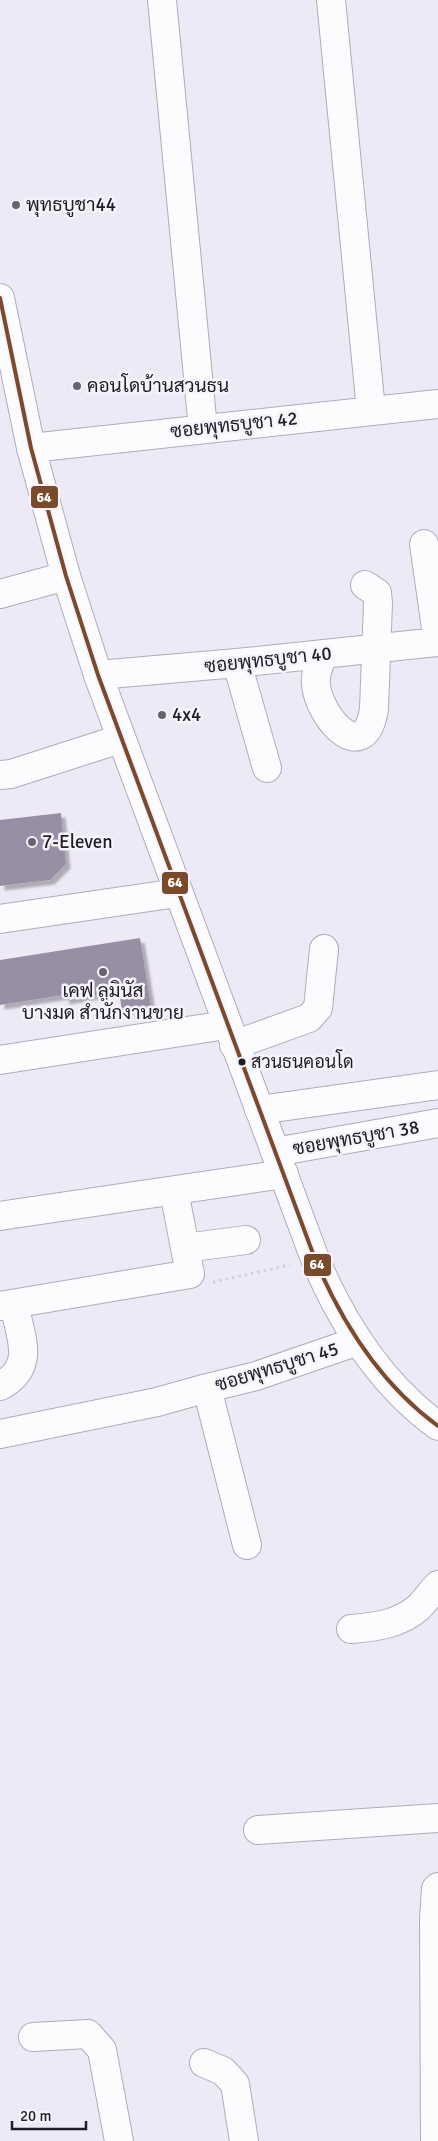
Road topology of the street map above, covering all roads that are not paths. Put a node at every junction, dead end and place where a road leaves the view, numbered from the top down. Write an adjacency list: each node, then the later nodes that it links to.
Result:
1 (162, 0): 6 (street)
2 (331, 0): 5 (street)
3 (0, 298): 7 (street)
4 (438, 404): 5 (street, ซอยพุทธบูชา 42)
5 (370, 410): 6 (street, ซอยพุทธบูชา 42)
6 (203, 429): 7 (street, ซอยพุทธบูชา 42)
7 (30, 448): 9 (street)
8 (424, 544): 12 (street)
9 (66, 576): 11 (street); 16 (street)
10 (365, 586): 13 (street)
11 (0, 594)
12 (438, 642): 13 (street, ซอยพุทธบูชา 40)
13 (377, 648): 14 (street, ซอยพุทธบูชา 40); 14 (street)
14 (322, 654): 15 (street, ซอยพุทธบูชา 40)
15 (237, 663): 16 (street, ซอยพุทธบูชา 40); 18 (street)
16 (98, 675): 17 (street)
17 (120, 739): 19 (street); 20 (street)
18 (267, 768)
19 (0, 775)
20 (177, 893): 21 (street); 23 (street)
21 (0, 919)
22 (324, 949): 23 (street)
23 (230, 1035): 24 (street); 26 (street)
24 (0, 1060)
25 (438, 1085): 26 (street)
26 (259, 1110): 28 (street)
27 (438, 1123): 28 (street, ซอยพุทธบูชา 38)
28 (279, 1163): 29 (street, ซอยพุทธบูชา 38); 34 (street)
29 (174, 1191): 30 (street, ซอยพุทธบูชา 38); 32 (street)
30 (0, 1216)
31 (246, 1240): 32 (street)
32 (185, 1248): 33 (street)
33 (7, 1305): 35 (street)
34 (358, 1341): 36 (street, ซอยพุทธบูชา 45); 37 (street)
35 (0, 1386)
36 (207, 1388): 38 (street); 39 (street, ซอยพุทธบูชา 45)
37 (438, 1426)
38 (0, 1434)
39 (247, 1545)
40 (438, 1585): 41 (street)
41 (351, 1628)
42 (438, 1818): 43 (street)
43 (258, 1830)
44 (438, 1887): 49 (street)
45 (33, 2037): 47 (street)
46 (204, 2062): 48 (street)
47 (119, 2141)
48 (244, 2141)
49 (435, 2141)

